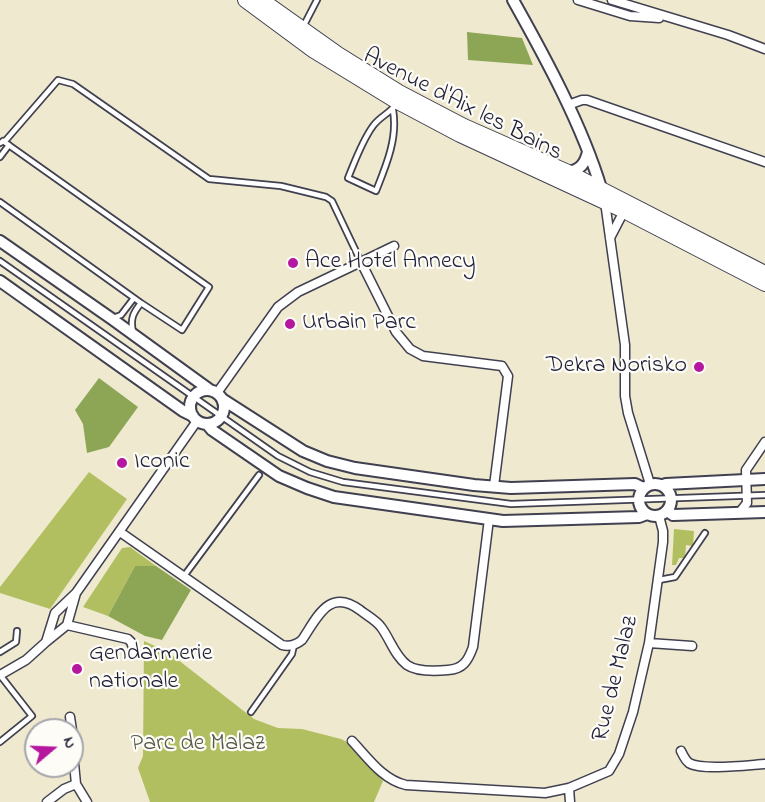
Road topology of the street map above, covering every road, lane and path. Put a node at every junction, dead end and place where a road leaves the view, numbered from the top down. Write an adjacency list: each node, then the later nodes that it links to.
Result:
1 (244, 0): 8 (main road, Avenue d'Aix les Bains)
2 (262, 0): 8 (main road, Avenue d'Aix les Bains)
3 (317, 0): 8 (lane)
4 (578, 0): 7 (street)
5 (612, 0): 7 (street)
6 (516, 1): 11 (street)
7 (671, 19): 9 (street)
8 (299, 33): 10 (main road, Avenue d'Aix les Bains)
9 (765, 49)
10 (398, 102): 10 (lane); 14 (main road, Avenue d'Aix les Bains)
11 (568, 105): 15 (street); 17 (street)
12 (2, 142): 13 (lane); 26 (lane)
13 (9, 145): 16 (lane); 32 (lane)
14 (504, 149): 18 (main road, Avenue d'Aix les Bains); 19 (main road, Avenue d'Aix les Bains)
15 (588, 152): 18 (street); 19 (street)
16 (0, 157)
17 (765, 162)
18 (568, 172): 19 (main road, Avenue d'Aix les Bains)
19 (603, 195): 21 (main road, Avenue d'Aix les Bains); 22 (street); 27 (main road, Avenue d'Aix les Bains)
20 (0, 202): 31 (lane)
21 (624, 211): 22 (street); 27 (main road, Avenue d'Aix les Bains)
22 (610, 239): 45 (street)
23 (0, 241): 33 (street)
24 (394, 246): 26 (street)
25 (0, 261): 36 (lane)
26 (361, 262): 35 (street); 44 (street)
27 (743, 262): 28 (main road, Avenue d'Aix les Bains); 30 (main road, Avenue d'Aix les Bains)
28 (765, 273)
29 (0, 281): 38 (street)
30 (765, 284)
31 (134, 298): 32 (lane); 33 (lane)
32 (141, 303): 34 (lane)
33 (112, 319): 34 (street)
34 (134, 334): 35 (street)
35 (216, 394): 36 (street); 37 (street); 44 (street)
36 (194, 397): 37 (lane); 38 (street)
37 (221, 416): 38 (street); 49 (lane)
38 (199, 420): 54 (street); 55 (street)
39 (765, 442): 41 (street)
40 (259, 475): 57 (lane)
41 (746, 479): 42 (street); 43 (street); 47 (street)
42 (765, 479)
43 (663, 485): 45 (street); 48 (street)
44 (494, 486): 45 (street)
45 (647, 486): 49 (street)
46 (765, 495): 47 (lane)
47 (746, 496): 48 (lane); 50 (street)
48 (671, 499): 49 (lane); 53 (street)
49 (638, 500): 52 (street)
50 (740, 512): 51 (street); 53 (street)
51 (765, 512)
52 (647, 514): 53 (street); 54 (street)
53 (663, 514): 58 (street, Rue de Malaz)
54 (489, 519): 64 (street)
55 (120, 532): 57 (street); 59 (street)
56 (705, 533): 58 (lane)
57 (184, 576): 64 (street)
58 (659, 579): 63 (street, Rue de Malaz)
59 (76, 593): 60 (street); 62 (street)
60 (67, 625): 62 (street); 67 (street)
61 (17, 631): 66 (lane)
62 (46, 642): 68 (street)
63 (649, 643): 65 (street); 76 (street, Rue de Malaz)
64 (294, 645): 69 (lane)
65 (692, 646)
66 (0, 652)
67 (135, 653)
68 (0, 675): 70 (lane)
69 (251, 712)
70 (0, 741)
71 (352, 741): 77 (street, Rue de Malaz)
72 (681, 751): 73 (street)
73 (765, 764)
74 (75, 778): 75 (street)
75 (76, 784): 78 (street); 79 (street)
76 (569, 788): 77 (street, Rue de Malaz); 81 (street)
77 (545, 793): 80 (street)
78 (47, 802)
79 (87, 802)
80 (538, 802)
81 (570, 802)

